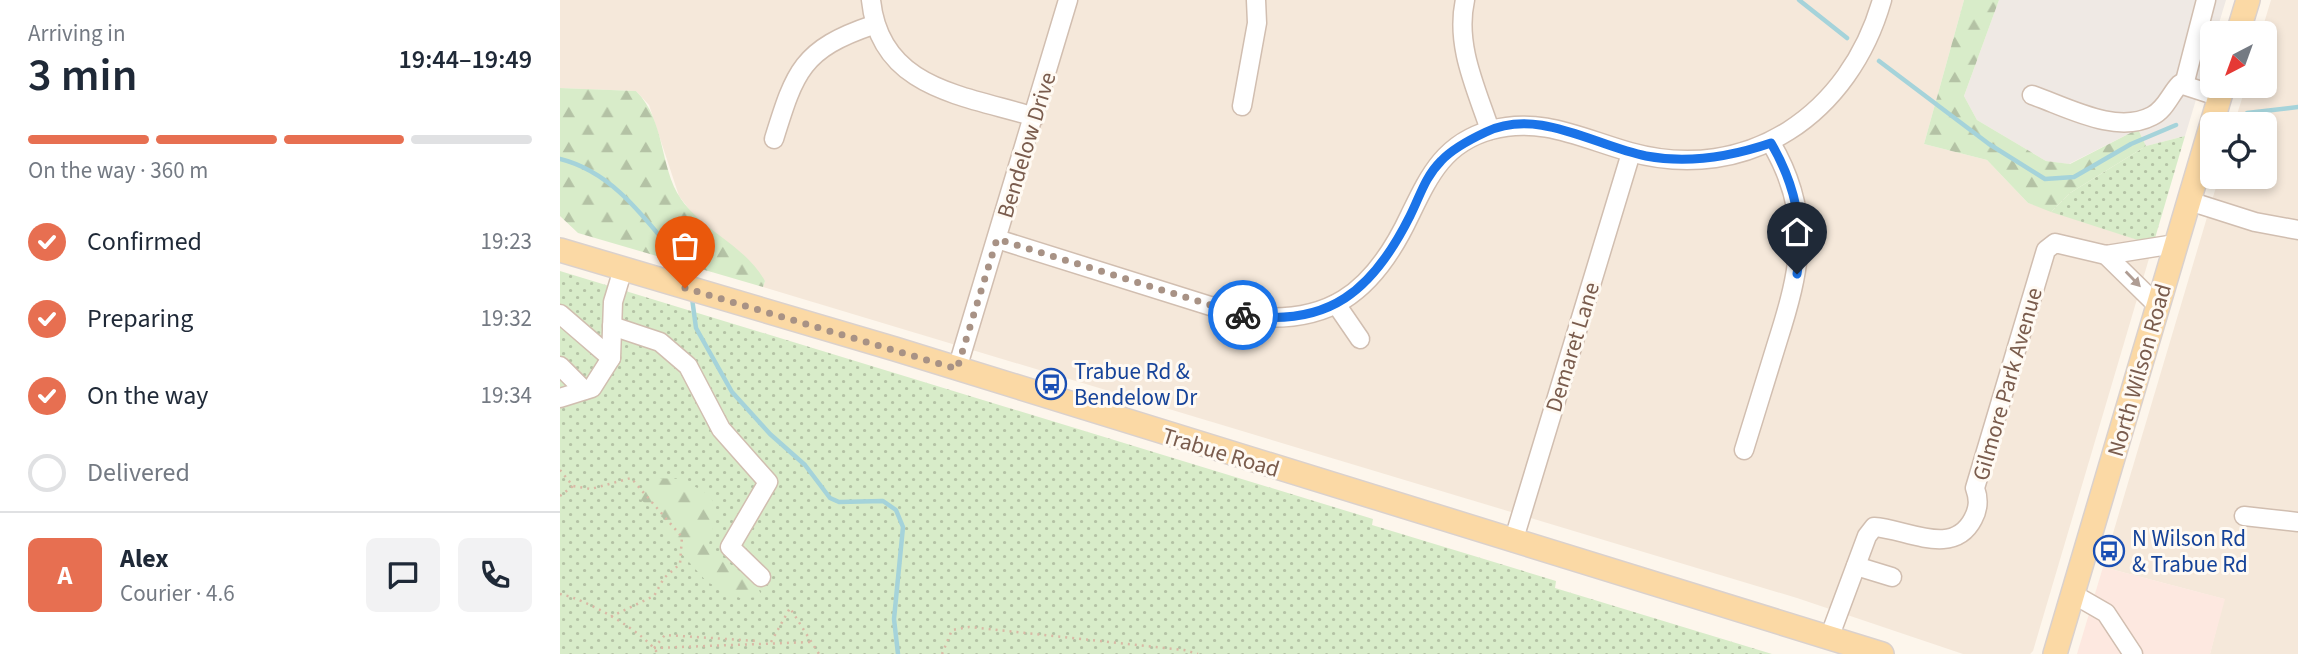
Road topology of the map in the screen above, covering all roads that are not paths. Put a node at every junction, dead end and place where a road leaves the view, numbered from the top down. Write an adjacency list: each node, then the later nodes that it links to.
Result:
1 (871, 0): 9 (street)
2 (1068, 0): 15 (street, Bendelow Drive)
3 (1256, 0): 14 (street)
4 (1465, 0): 16 (street)
5 (1882, 0): 18 (street)
6 (2206, 0): 10 (street)
7 (2248, 0): 8 (main road)
8 (2242, 21)
9 (873, 24): 15 (street); 17 (street)
10 (2184, 85): 11 (street); 12 (street)
11 (2200, 88)
12 (2032, 95)
13 (2219, 98): 20 (main road, North Wilson Road)
14 (1242, 106)
15 (1035, 117): 22 (street, Bendelow Drive)
16 (1490, 130): 19 (street); 27 (street)
17 (774, 139)
18 (1771, 143): 19 (street); 37 (street)
19 (1631, 153): 40 (street, Demaret Lane)
20 (2189, 201): 21 (street); 23 (main road, North Wilson Road)
21 (2298, 230)
22 (997, 239): 27 (street); 34 (street, Bendelow Drive)
23 (2175, 244): 25 (street, Gilmore Park Avenue); 28 (main road, North Wilson Road)
24 (560, 250): 26 (main road, Trabue Road)
25 (2106, 255): 28 (street, one-way to 28); 41 (street, Gilmore Park Avenue)
26 (622, 269): 30 (street); 34 (main road, Trabue Road)
27 (1336, 304): 31 (street)
28 (2157, 305): 44 (main road, North Wilson Road)
29 (560, 314): 32 (street)
30 (612, 326): 32 (street); 43 (street)
31 (1360, 339)
32 (611, 358): 35 (street)
33 (560, 366): 35 (street)
34 (957, 369): 40 (main road, Trabue Road)
35 (584, 390): 36 (street)
36 (560, 398)
37 (1744, 450)
38 (2245, 516): 39 (street)
39 (2298, 522)
40 (1513, 542): 45 (main road, Trabue Road)
41 (1856, 566): 42 (street); 45 (street, Gilmore Park Avenue)
42 (1892, 577)
43 (761, 578)
44 (2073, 594): 47 (main road, North Wilson Road); 48 (street)
45 (1829, 638): 46 (main road, Trabue Road)
46 (1882, 654)
47 (2055, 654)
48 (2133, 654)

